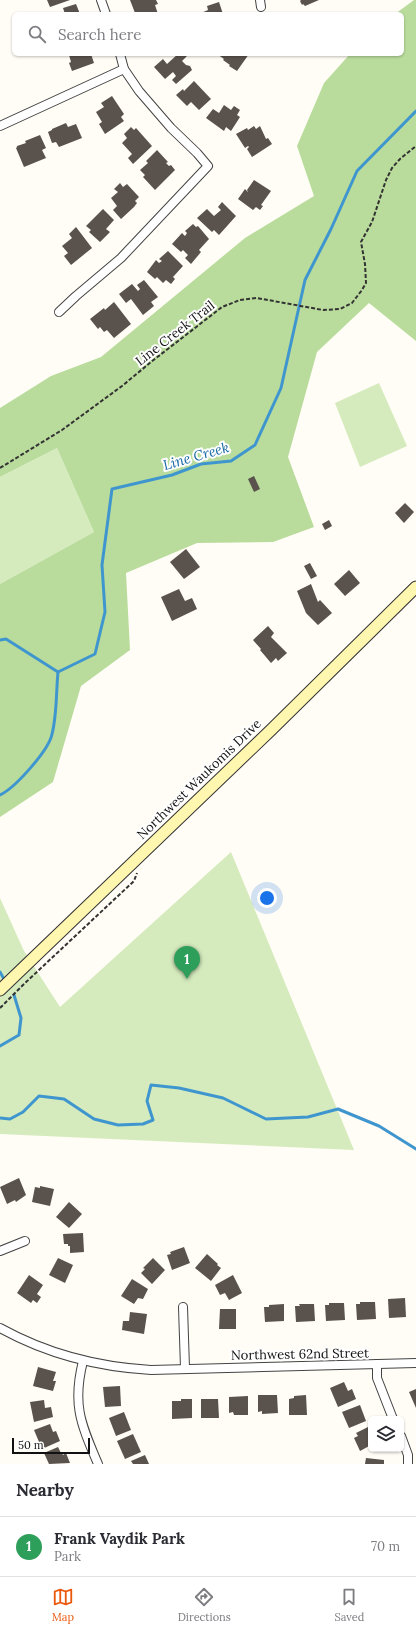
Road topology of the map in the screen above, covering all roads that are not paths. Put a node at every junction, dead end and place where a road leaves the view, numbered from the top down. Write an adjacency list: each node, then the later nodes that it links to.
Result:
1 (101, 0): 2 (street)
2 (105, 12)
3 (121, 56): 4 (street)
4 (124, 69): 5 (street); 6 (street)
5 (0, 126)
6 (60, 312)
7 (416, 587): 8 (main road, Northwest Waukomis Drive)
8 (0, 990)
9 (25, 1241): 10 (street)
10 (0, 1251)
11 (183, 1307): 16 (street)
12 (0, 1328): 13 (street, Northwest 62nd Street)
13 (83, 1361): 16 (street, Northwest 62nd Street); 19 (street)
14 (416, 1363): 15 (street, Northwest 62nd Street)
15 (376, 1364): 16 (street, Northwest 62nd Street); 17 (street)
16 (185, 1368)
17 (393, 1416)
18 (404, 1444): 20 (street)
19 (98, 1464)
20 (408, 1464)

